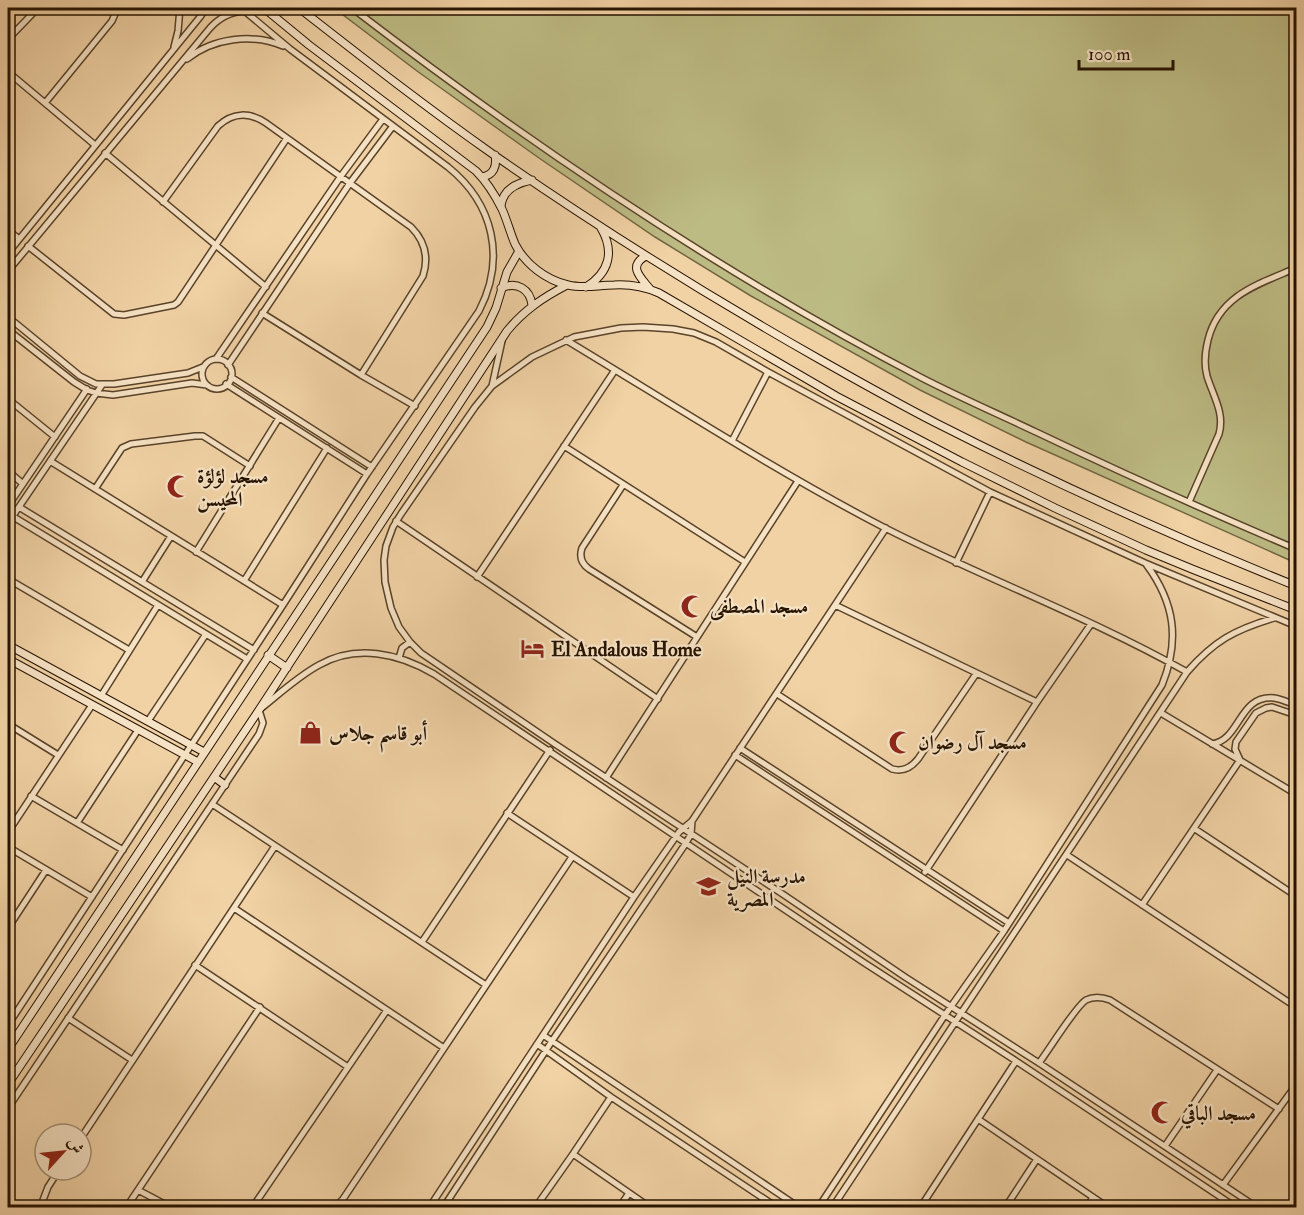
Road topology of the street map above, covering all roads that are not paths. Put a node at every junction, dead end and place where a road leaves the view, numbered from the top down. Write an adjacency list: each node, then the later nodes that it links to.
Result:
1 (38, 8): 10 (street)
2 (116, 8): 15 (street)
3 (180, 8): 12 (street)
4 (264, 8): 23 (street)
5 (299, 8): 21 (street)
6 (352, 8): 82 (street)
7 (242, 9): 9 (street); 11 (street)
8 (204, 10): 9 (street); 12 (street)
9 (211, 20): 13 (street)
10 (8, 39)
11 (290, 49): 13 (street); 16 (street)
12 (172, 51): 19 (street)
13 (181, 64): 20 (street)
14 (8, 72): 15 (street)
15 (45, 103): 19 (street)
16 (383, 119): 17 (street); 22 (street)
17 (393, 126): 25 (street); 66 (street)
18 (287, 138): 22 (street); 26 (street); 32 (street)
19 (95, 145): 30 (street)
20 (105, 153): 26 (street); 31 (street)
21 (495, 155): 23 (street); 24 (street)
22 (341, 176): 25 (street); 39 (street)
23 (482, 177): 27 (street)
24 (532, 180): 27 (street); 28 (street)
25 (350, 183): 45 (street); 56 (street)
26 (163, 202): 32 (street)
27 (501, 208): 33 (street)
28 (600, 226): 35 (street); 40 (street)
29 (8, 230): 30 (street)
30 (19, 239): 34 (street)
31 (28, 246): 32 (street); 37 (street)
32 (216, 246): 39 (street)
33 (519, 251): 38 (street); 41 (street)
34 (8, 253)
35 (646, 256): 42 (street); 99 (street)
36 (1296, 268): 82 (street)
37 (8, 271)
38 (567, 285): 40 (street); 44 (street)
39 (266, 287): 43 (street)
40 (586, 287): 42 (street)
41 (501, 288): 44 (street); 113 (street)
42 (650, 290): 103 (street)
43 (256, 301): 45 (street); 51 (street)
44 (532, 305): 49 (street)
45 (266, 307): 46 (street)
46 (262, 313): 52 (street); 56 (street)
47 (8, 317): 58 (street)
48 (8, 330): 63 (street)
49 (502, 339): 62 (street); 118 (street)
50 (566, 340): 54 (street); 55 (street); 62 (street)
51 (216, 359): 52 (street); 53 (street)
52 (228, 365): 57 (street)
53 (203, 367): 60 (street); 61 (street)
54 (615, 370): 69 (street); 70 (street)
55 (768, 372): 69 (street); 81 (street)
56 (361, 375): 66 (street)
57 (231, 377): 59 (street); 74 (street)
58 (90, 382): 60 (street); 63 (street)
59 (226, 384): 61 (street); 67 (street)
60 (102, 385): 64 (street)
61 (207, 385): 64 (street)
62 (492, 386): 86 (street)
63 (87, 390): 64 (street); 68 (street)
64 (96, 393): 72 (street)
65 (8, 399): 68 (street)
66 (415, 406): 74 (street)
67 (279, 418): 71 (street); 73 (street)
68 (55, 437): 78 (street)
69 (732, 441): 77 (street)
70 (564, 446): 79 (street); 95 (street)
71 (327, 448): 76 (street); 97 (street)
72 (50, 461): 80 (street); 84 (street)
73 (250, 466): 80 (street); 91 (street)
74 (372, 467): 76 (street)
75 (8, 471): 78 (street)
76 (367, 474): 101 (street)
77 (798, 481): 88 (street); 92 (street)
78 (23, 483): 83 (street)
79 (623, 485): 92 (street); 108 (street)
80 (95, 489): 89 (street)
81 (990, 492): 93 (street); 94 (street)
82 (1189, 502): 90 (street)
83 (8, 506)
84 (19, 507): 85 (street); 98 (street)
85 (12, 516): 87 (street); 100 (street)
86 (396, 521): 95 (street); 109 (street)
87 (8, 523)
88 (886, 528): 93 (street); 102 (street)
89 (171, 536): 91 (street); 98 (street)
90 (1296, 549)
91 (196, 552): 97 (street)
92 (745, 562): 108 (street)
93 (956, 563): 105 (street)
94 (1145, 563): 104 (street); 117 (street)
95 (477, 577): 123 (street)
96 (8, 579): 111 (street)
97 (244, 581): 101 (street)
98 (142, 582): 112 (street)
99 (1296, 586)
100 (158, 605): 107 (street); 111 (street)
101 (283, 605): 112 (street)
102 (835, 605): 120 (street); 121 (street)
103 (1296, 610)
104 (1274, 618): 106 (street); 119 (street)
105 (1091, 624): 117 (street); 124 (street)
106 (1296, 626)
107 (206, 634): 116 (street); 130 (street)
108 (697, 637): 123 (street)
109 (410, 642): 114 (street); 133 (street)
110 (8, 646): 122 (street)
111 (129, 650): 122 (street)
112 (254, 650): 116 (street)
113 (268, 655): 118 (street); 137 (street)
114 (399, 658): 127 (street); 138 (street)
115 (8, 659): 125 (street)
116 (247, 659): 135 (street)
117 (1170, 663): 119 (street); 151 (street)
118 (287, 668): 127 (street)
119 (1187, 672): 128 (street)
120 (976, 674): 121 (street); 124 (street)
121 (777, 693): 136 (street)
122 (101, 696): 130 (street)
123 (658, 699): 145 (street)
124 (1037, 702): 167 (street)
125 (92, 705): 132 (street); 139 (street)
126 (1296, 705): 134 (street)
127 (259, 710): 144 (street); 146 (street)
128 (1161, 712): 134 (street); 154 (street)
129 (1296, 715): 142 (street)
130 (148, 722): 135 (street)
131 (9, 726): 139 (street)
132 (138, 730): 141 (street); 153 (street)
133 (555, 744): 138 (street); 145 (street)
134 (1212, 744): 142 (street)
135 (192, 745): 137 (street); 141 (street)
136 (740, 748): 140 (street); 167 (street)
137 (204, 752): 143 (street)
138 (550, 752): 150 (street); 159 (street)
139 (58, 755): 148 (street)
140 (735, 755): 152 (street); 168 (street)
141 (185, 756): 143 (street); 163 (street)
142 (1240, 760): 147 (street); 156 (street)
143 (198, 762): 195 (street)
144 (214, 777): 146 (street); 202 (street)
145 (606, 778): 155 (street)
146 (225, 785): 149 (street)
147 (1296, 794)
148 (31, 796): 153 (street); 157 (street)
149 (212, 804): 161 (street); 188 (street)
150 (507, 813): 165 (street); 177 (street)
151 (1075, 820): 154 (street); 174 (street)
152 (692, 821): 155 (street); 158 (street)
153 (77, 823): 163 (street)
154 (1086, 826): 164 (street)
155 (683, 828): 158 (street); 159 (street)
156 (1195, 829): 169 (street); 172 (street)
157 (8, 832)
158 (691, 834): 160 (street); 182 (street)
159 (676, 837): 160 (street); 171 (street)
160 (686, 843): 187 (street); 192 (street)
161 (275, 846): 173 (street); 177 (street)
162 (8, 847): 166 (street)
163 (123, 850): 170 (street)
164 (1067, 855): 172 (street); 186 (street)
165 (572, 857): 171 (street); 179 (street)
166 (46, 870): 170 (street); 175 (street)
167 (926, 870): 168 (street); 174 (street)
168 (921, 877): 176 (street)
169 (1296, 896)
170 (92, 897): 185 (street)
171 (634, 897): 191 (street)
172 (1142, 905): 180 (street)
173 (234, 908): 178 (street); 184 (street)
174 (1009, 923): 176 (street)
175 (8, 928)
176 (1004, 931): 182 (street)
177 (422, 942): 179 (street)
178 (195, 965): 181 (street); 197 (street)
179 (486, 985): 194 (street)
180 (1296, 1006)
181 (260, 1007): 200 (street); 216 (street)
182 (951, 1007): 186 (street); 187 (street)
183 (8, 1010): 185 (street)
184 (387, 1010): 194 (street); 200 (street)
185 (15, 1014): 189 (street)
186 (962, 1014): 190 (street); 199 (street)
187 (945, 1016): 190 (street); 234 (street)
188 (68, 1018): 197 (street); 205 (street)
189 (9, 1021)
190 (956, 1022): 198 (street); 235 (street)
191 (543, 1035): 192 (street); 193 (street)
192 (552, 1041): 196 (street); 233 (street)
193 (537, 1044): 196 (street); 227 (street)
194 (444, 1048): 219 (street)
195 (8, 1049)
196 (546, 1051): 204 (street); 228 (street)
197 (132, 1060): 208 (street)
198 (1016, 1061): 207 (street); 213 (street)
199 (1039, 1063): 201 (street); 209 (street)
200 (348, 1067): 224 (street)
201 (1217, 1070): 206 (street); 209 (street)
202 (8, 1084)
203 (1296, 1085): 206 (street)
204 (610, 1097): 210 (street); 232 (street)
205 (8, 1107)
206 (1279, 1109): 215 (street)
207 (978, 1119): 212 (street); 236 (street)
208 (91, 1122)
209 (1165, 1146): 211 (street)
210 (573, 1154): 217 (street); 229 (street)
211 (1176, 1154): 213 (street); 215 (street)
212 (1038, 1159): 218 (street); 237 (street)
213 (1170, 1163): 220 (street)
214 (52, 1182): 221 (street)
215 (1223, 1185): 241 (street)
216 (138, 1190): 222 (street); 223 (street)
217 (629, 1193): 230 (street); 231 (street)
218 (1094, 1197): 238 (street); 239 (street)
219 (341, 1201): 225 (street); 226 (street)
220 (1230, 1205): 240 (street)
221 (40, 1208)
222 (126, 1208)
223 (171, 1208)
224 (252, 1208)
225 (337, 1208)
226 (351, 1208)
227 (429, 1208)
228 (443, 1208)
229 (535, 1208)
230 (619, 1208)
231 (651, 1208)
232 (778, 1208)
233 (800, 1208)
234 (818, 1208)
235 (832, 1208)
236 (920, 1208)
237 (1005, 1208)
238 (1087, 1208)
239 (1109, 1208)
240 (1237, 1208)
241 (1258, 1208)

